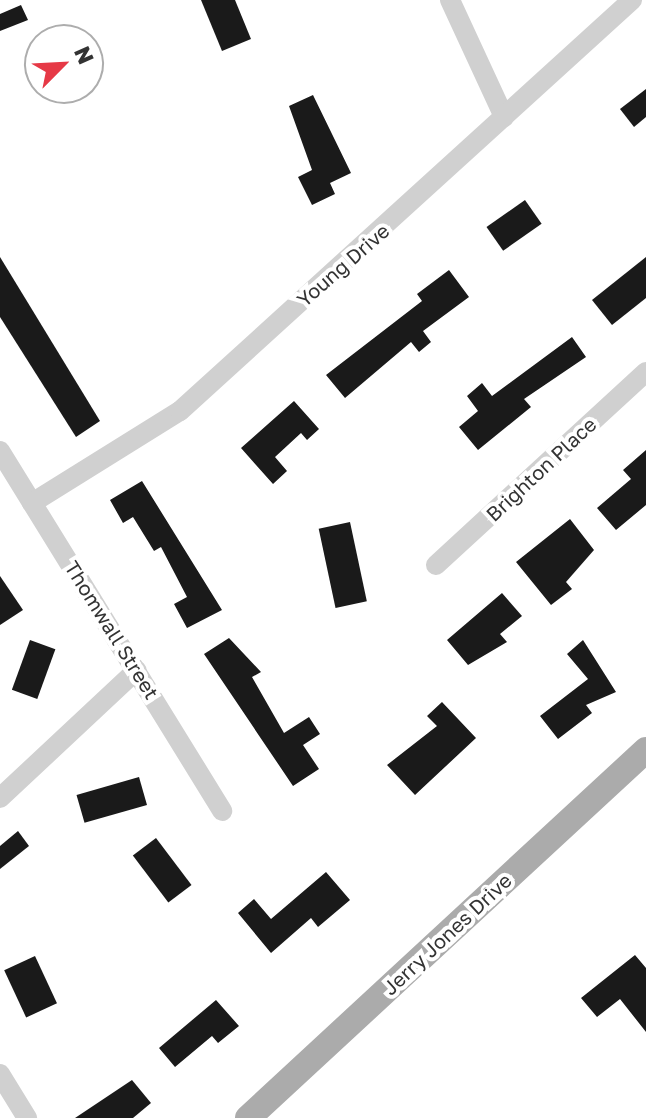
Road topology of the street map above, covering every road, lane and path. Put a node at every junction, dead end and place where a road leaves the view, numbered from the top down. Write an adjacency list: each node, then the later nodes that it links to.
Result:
1 (450, 0): 3 (street)
2 (632, 0): 3 (street, Young Drive)
3 (504, 117): 6 (street, Young Drive)
4 (646, 372): 7 (street, Brighton Place)
5 (0, 451): 6 (street, Thomwall Street)
6 (32, 503): 8 (street, Thomwall Street)
7 (436, 565)
8 (137, 670): 10 (street); 11 (street, Thomwall Street)
9 (646, 750): 14 (main road, Jerry Jones Drive)
10 (0, 798)
11 (222, 811)
12 (0, 1074): 13 (street)
13 (27, 1118)
14 (248, 1118)

